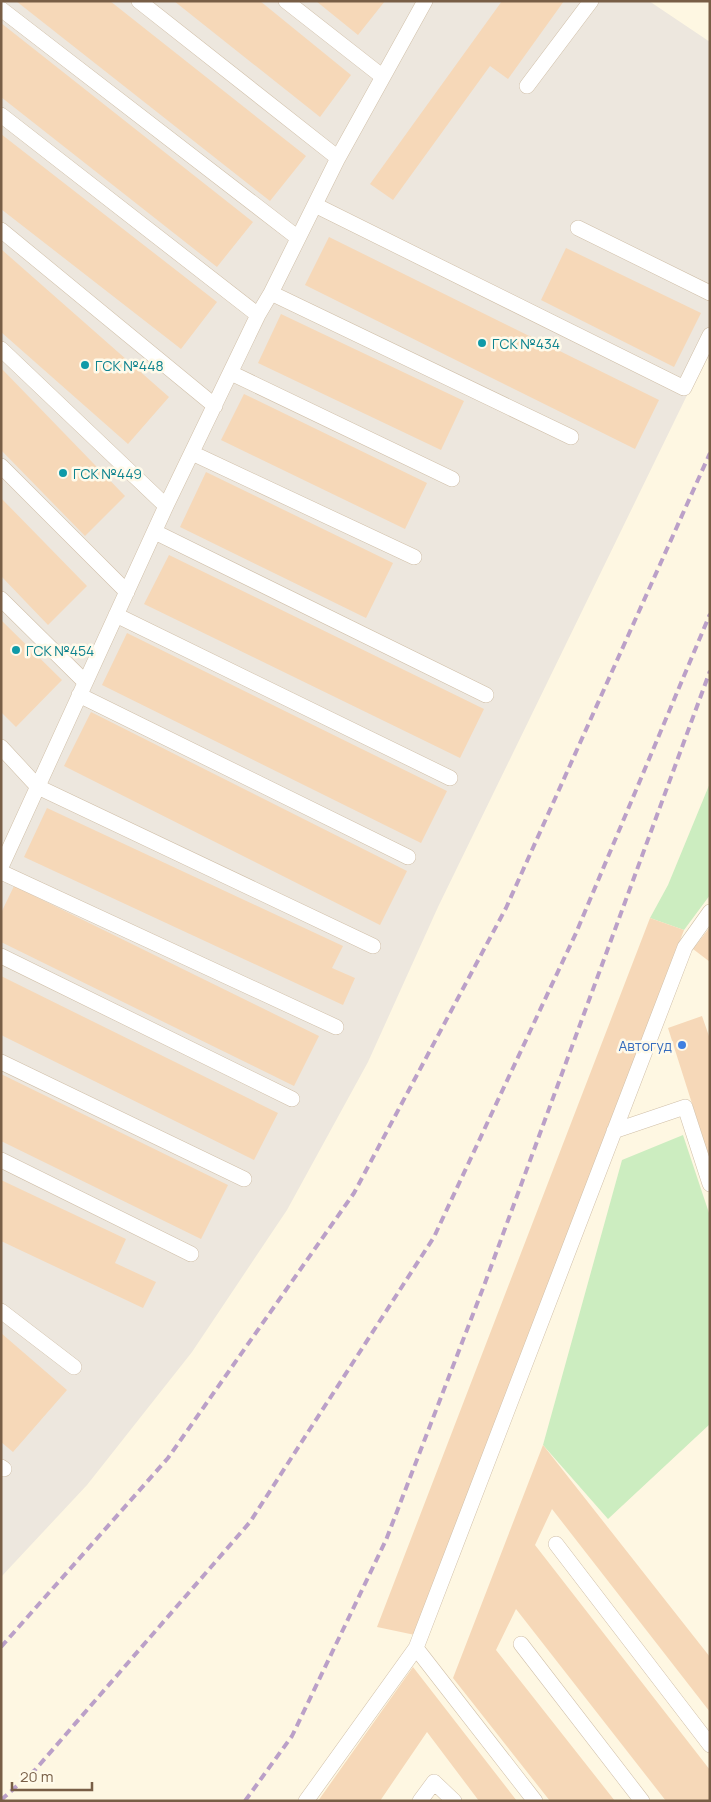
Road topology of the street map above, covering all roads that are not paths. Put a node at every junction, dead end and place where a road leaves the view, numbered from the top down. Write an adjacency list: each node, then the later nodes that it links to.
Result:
1 (140, 1): 9 (lane)
2 (286, 1): 6 (lane)
3 (591, 1): 7 (lane)
4 (423, 2): 6 (lane)
5 (1, 9): 13 (lane)
6 (383, 77): 9 (lane)
7 (527, 86)
8 (1, 115): 16 (lane)
9 (338, 158): 10 (lane)
10 (315, 205): 13 (lane); 17 (lane)
11 (578, 228): 15 (lane)
12 (1, 230): 20 (lane)
13 (298, 238): 14 (lane)
14 (271, 293): 16 (lane); 21 (lane)
15 (710, 293)
16 (258, 315): 19 (lane)
17 (710, 335)
18 (1, 349): 25 (lane)
19 (231, 373): 20 (lane); 24 (lane)
20 (215, 406): 22 (lane)
21 (571, 437)
22 (192, 453): 25 (lane); 27 (lane)
23 (1, 466): 28 (lane)
24 (452, 479)
25 (166, 506): 26 (lane)
26 (155, 532): 28 (lane); 32 (lane)
27 (414, 557)
28 (127, 592): 30 (lane)
29 (1, 599): 31 (lane)
30 (116, 615): 31 (lane); 34 (lane)
31 (82, 688): 35 (lane); 36 (lane)
32 (486, 696)
33 (1, 747): 35 (lane)
34 (450, 778)
35 (38, 787): 37 (lane); 40 (lane)
36 (408, 856)
37 (1, 867)
38 (1, 872): 42 (lane)
39 (710, 912): 45 (lane)
40 (373, 946)
41 (1, 956): 44 (lane)
42 (336, 1027)
43 (1, 1062): 47 (lane)
44 (292, 1099)
45 (614, 1131): 48 (lane); 54 (lane)
46 (1, 1160): 49 (lane)
47 (244, 1179)
48 (710, 1184)
49 (191, 1254)
50 (1, 1311): 51 (lane)
51 (74, 1367)
52 (556, 1544): 55 (lane)
53 (521, 1644): 60 (lane)
54 (416, 1648): 56 (lane); 59 (lane)
55 (710, 1746)
56 (306, 1801)
57 (420, 1801): 58 (lane)
58 (454, 1801)
59 (535, 1801)
60 (642, 1801)

